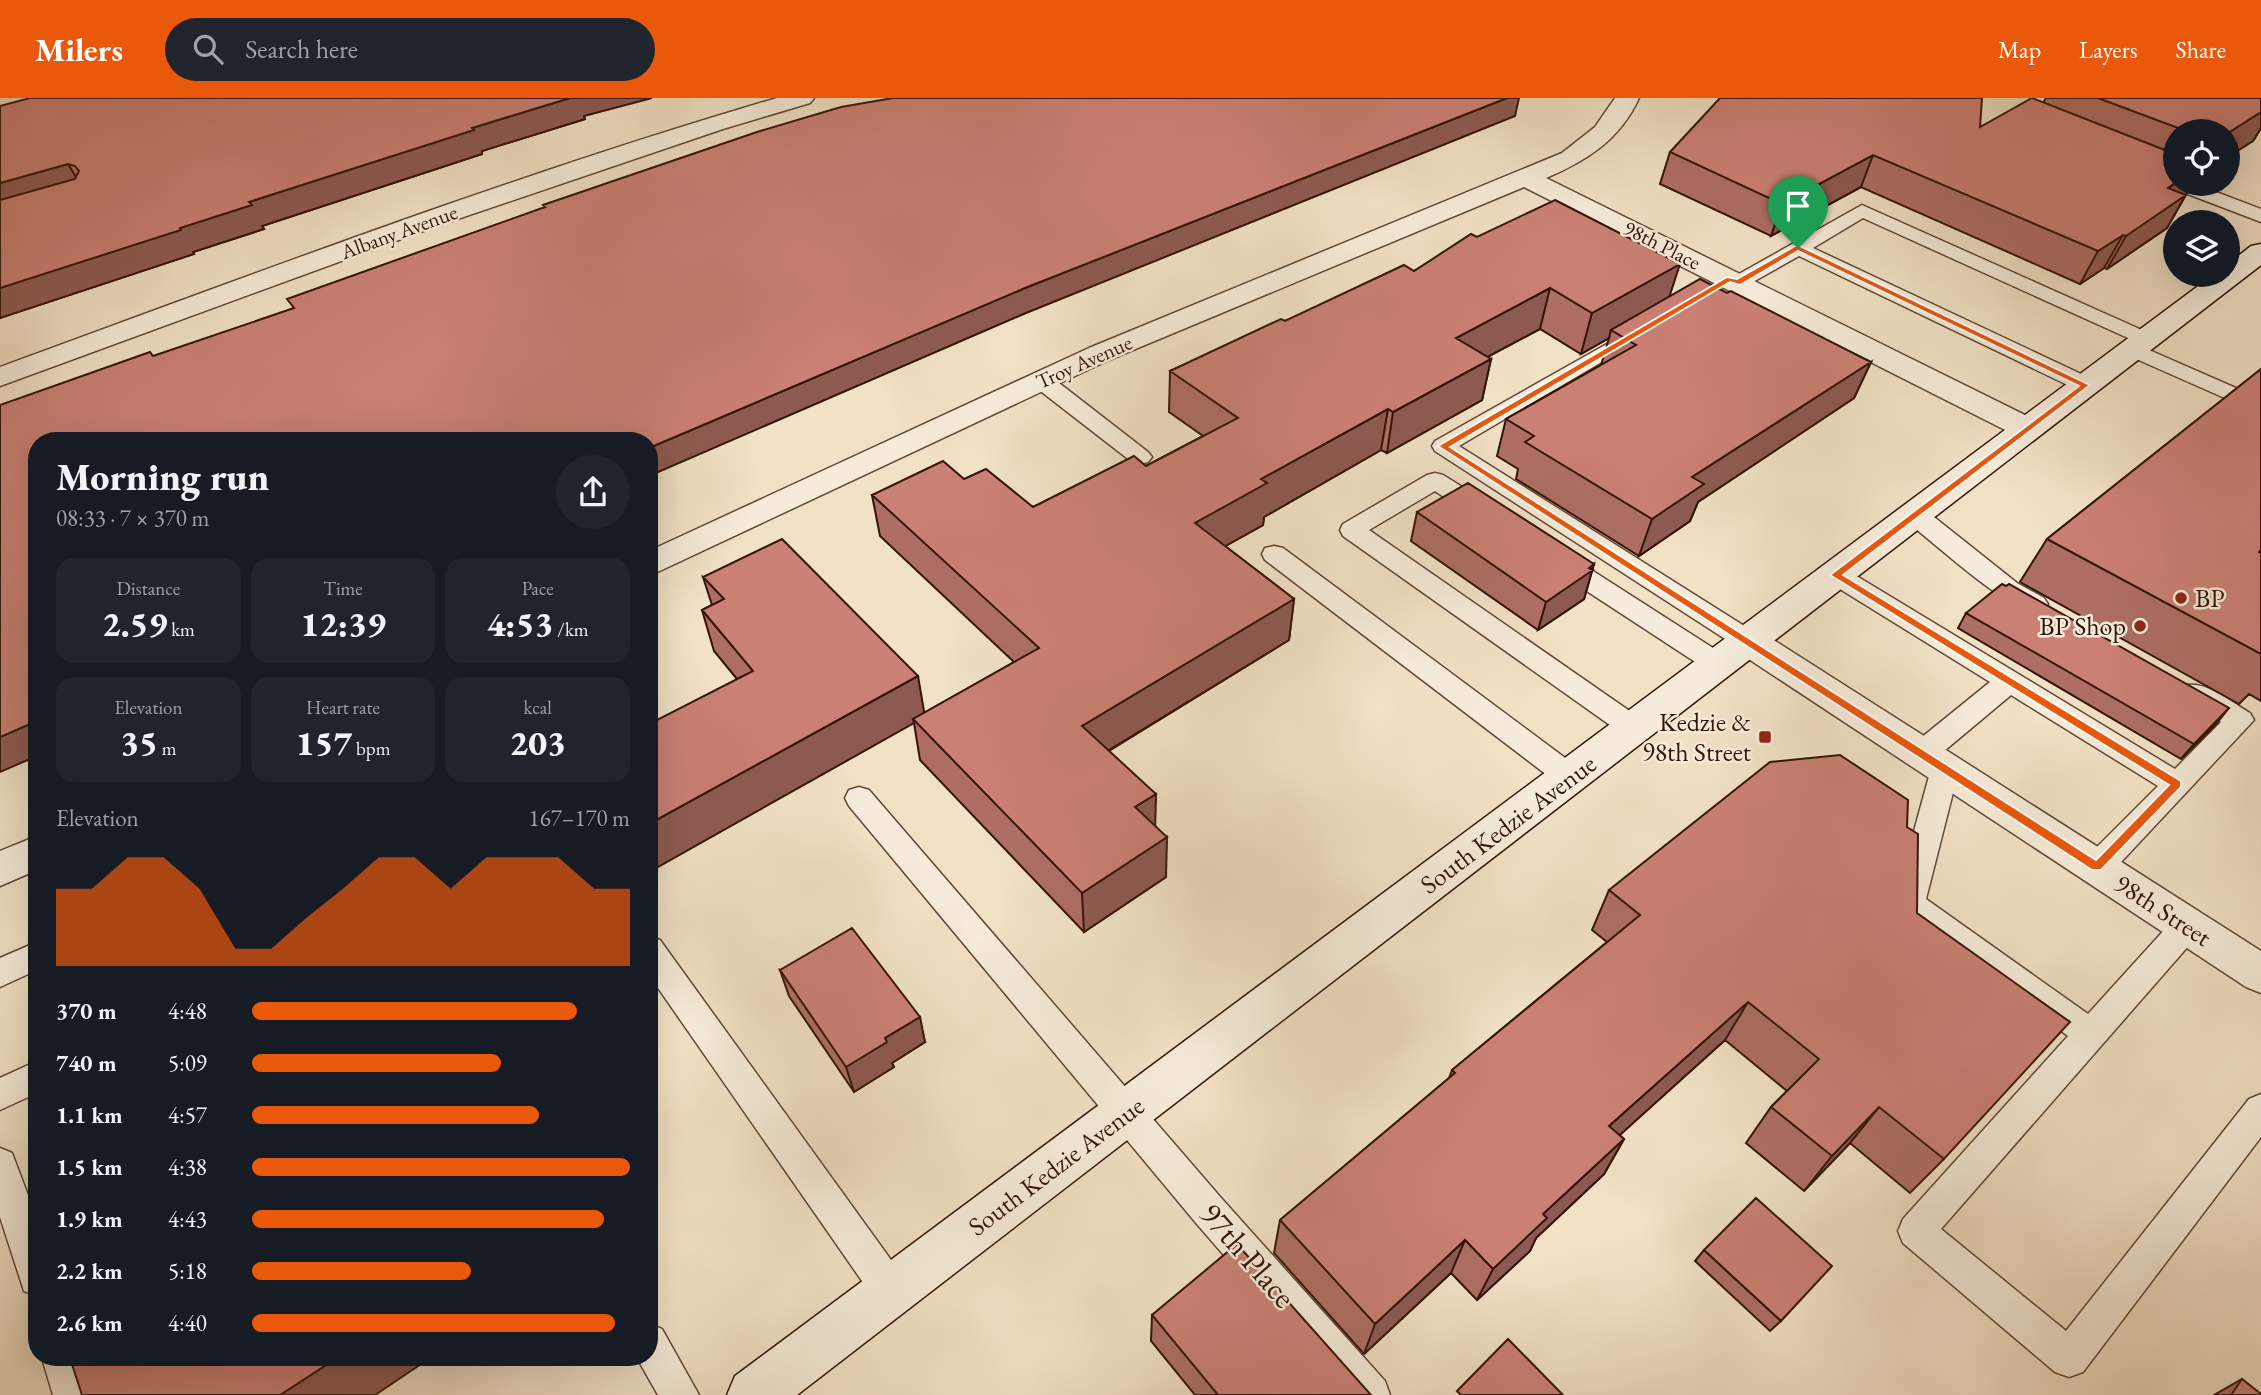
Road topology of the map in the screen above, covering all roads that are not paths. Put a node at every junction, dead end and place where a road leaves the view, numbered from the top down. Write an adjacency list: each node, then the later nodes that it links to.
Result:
1 (803, 98): 13 (street, Albany Avenue)
2 (1627, 98): 5 (street)
3 (2047, 98): 4 (lane)
4 (2039, 129)
5 (1527, 178): 10 (street, 98th Place); 14 (street, Troy Avenue)
6 (2210, 196): 7 (lane)
7 (2261, 216)
8 (1798, 248): 10 (lane); 12 (lane); 15 (lane)
9 (2261, 252): 12 (street, South Kedzie Avenue)
10 (1725, 285): 17 (street, 98th Place)
11 (1660, 320): 26 (lane)
12 (2140, 344): 15 (street, South Kedzie Avenue); 16 (lane)
13 (0, 377)
14 (1042, 381): 18 (lane); 23 (street, Troy Avenue)
15 (2085, 385): 17 (street, South Kedzie Avenue)
16 (2261, 407)
17 (2028, 429): 19 (street, South Kedzie Avenue)
18 (1140, 457)
19 (1915, 515): 24 (street, South Kedzie Avenue); 25 (lane)
20 (1504, 525): 29 (lane)
21 (1539, 548): 26 (lane)
22 (1274, 554): 31 (lane)
23 (658, 561)
24 (1836, 575): 26 (street, South Kedzie Avenue); 28 (lane)
25 (2054, 615)
26 (1733, 653): 29 (street, South Kedzie Avenue); 30 (street, 98th Street)
27 (2170, 681): 32 (lane)
28 (2009, 682): 30 (lane); 32 (lane)
29 (1634, 728): 31 (street, South Kedzie Avenue)
30 (1933, 761): 35 (street, 98th Street); 42 (lane)
31 (1570, 777): 46 (street, South Kedzie Avenue)
32 (2177, 784): 35 (lane)
33 (859, 798): 46 (lane, 97th Place)
34 (28, 856): 36 (street)
35 (2097, 867): 37 (street, 98th Street)
36 (0, 869)
37 (2188, 926): 41 (street, 98th Street); 42 (lane)
38 (28, 959): 40 (lane)
39 (658, 962): 49 (lane)
40 (0, 973)
41 (2261, 974)
42 (2091, 1034): 45 (lane)
43 (28, 1081): 44 (lane)
44 (0, 1095)
45 (2261, 1110)
46 (1126, 1113): 49 (street, South Kedzie Avenue); 55 (lane, 97th Place)
47 (0, 1166): 48 (lane)
48 (28, 1227)
49 (891, 1291): 54 (street, South Kedzie Avenue)
50 (658, 1357): 53 (lane)
51 (63, 1366): 52 (lane)
52 (72, 1395)
53 (680, 1395)
54 (754, 1395)
55 (1371, 1395)

